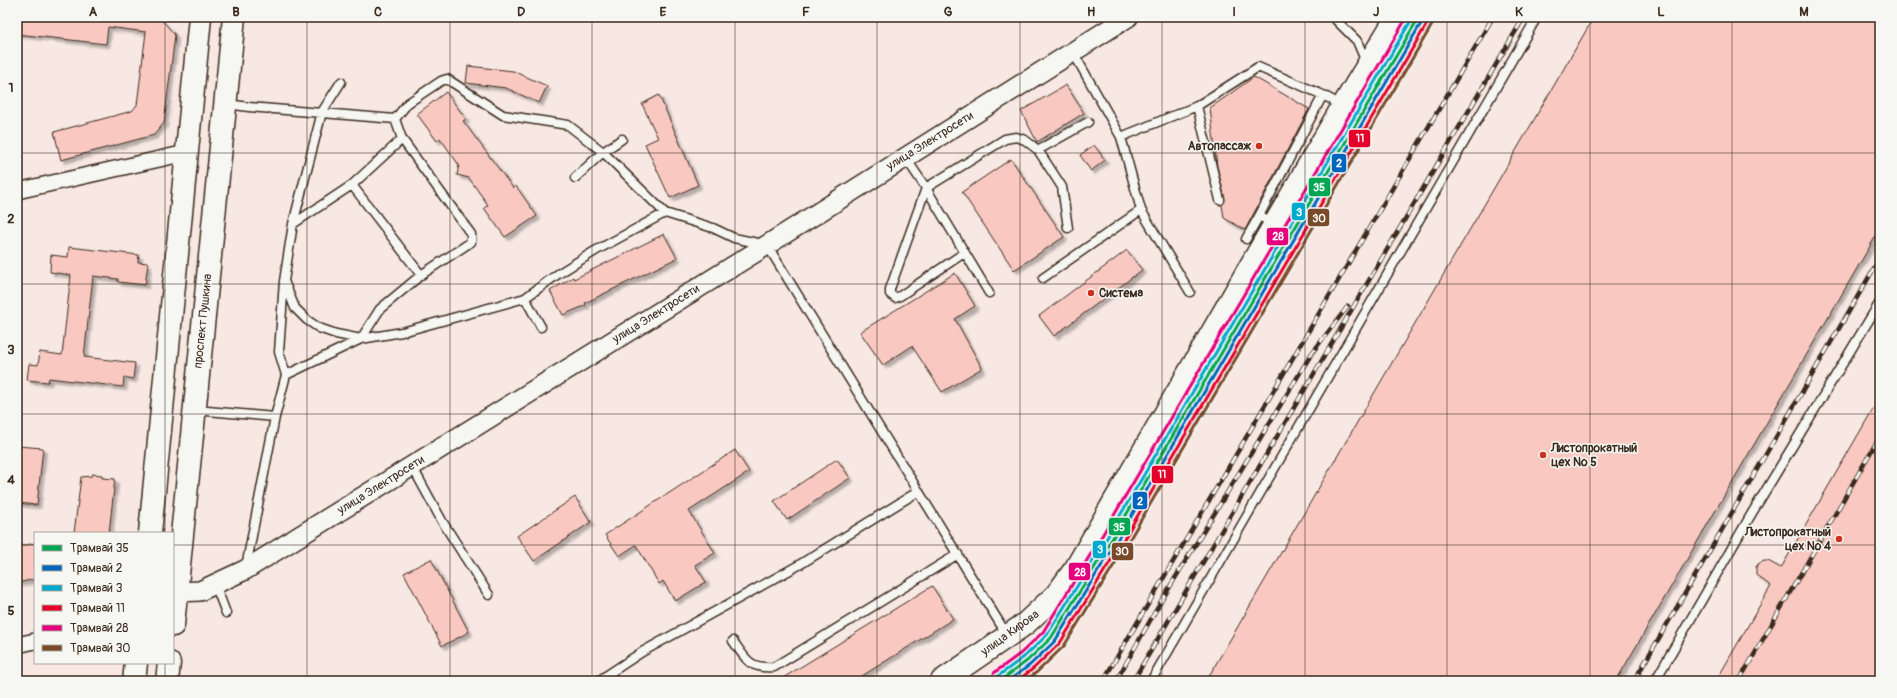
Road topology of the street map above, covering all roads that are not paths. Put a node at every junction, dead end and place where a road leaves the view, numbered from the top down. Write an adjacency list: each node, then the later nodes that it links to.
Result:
1 (200, 17): 22 (main road)
2 (234, 17): 11 (main road, проспект Пушкина)
3 (1128, 17): 7 (street, улица Электросети)
4 (1333, 17): 8 (lane)
5 (1397, 17): 8 (main road, улица Кирова)
6 (1537, 17): 69 (lane)
7 (1072, 51): 17 (lane); 23 (street, улица Электросети)
8 (1368, 66): 13 (main road, улица Кирова)
9 (341, 82): 14 (lane)
10 (1323, 95): 12 (lane); 13 (lane); 31 (lane)
11 (226, 104): 14 (lane); 47 (main road, проспект Пушкина)
12 (1197, 106): 17 (lane); 28 (lane)
13 (1343, 106): 31 (main road, улица Кирова)
14 (322, 112): 15 (lane); 32 (lane)
15 (395, 119): 18 (lane); 21 (lane)
16 (1088, 122): 20 (lane)
17 (1121, 137): 29 (lane)
18 (402, 139): 25 (lane); 37 (lane)
19 (622, 139): 21 (lane)
20 (1038, 150): 26 (lane); 33 (lane)
21 (603, 152): 24 (lane); 30 (lane)
22 (186, 153): 27 (street); 51 (main road)
23 (902, 155): 26 (lane); 35 (street, улица Электросети)
24 (575, 178)
25 (352, 185): 32 (lane); 37 (lane)
26 (926, 188): 36 (lane); 36 (lane)
27 (17, 191)
28 (1220, 200)
29 (1141, 210): 38 (lane); 40 (lane)
30 (665, 213): 35 (lane); 42 (lane)
31 (1267, 221): 34 (lane); 59 (main road, улица Кирова)
32 (294, 224): 39 (lane)
33 (1068, 228)
34 (1246, 239)
35 (767, 245): 49 (street, улица Электросети); 50 (lane)
36 (964, 253): 41 (lane)
37 (421, 275): 45 (lane)
38 (1043, 278)
39 (284, 282): 45 (lane); 46 (lane)
40 (1190, 292)
41 (988, 293)
42 (525, 298): 44 (lane); 45 (lane)
43 (1880, 302): 70 (lane)
44 (541, 327)
45 (361, 339): 46 (lane)
46 (286, 375): 48 (lane)
47 (194, 410): 48 (lane); 55 (main road, проспект Пушкина)
48 (275, 417): 53 (lane)
49 (412, 466): 53 (street, улица Электросети); 56 (lane)
50 (919, 491): 52 (lane); 67 (lane)
51 (150, 532)
52 (958, 554): 59 (lane); 61 (lane)
53 (246, 570): 54 (street, улица Электросети)
54 (215, 584): 55 (street, улица Электросети); 57 (lane)
55 (177, 592): 58 (main road, проспект Пушкина)
56 (489, 596)
57 (226, 613)
58 (174, 617)
59 (1008, 636): 68 (main road, улица Кирова)
60 (34, 641): 62 (street)
61 (733, 641)
62 (17, 645)
63 (136, 664): 65 (main road)
64 (169, 664): 66 (main road)
65 (134, 681)
66 (167, 681)
67 (598, 681)
68 (942, 681)
69 (1151, 681)
70 (1655, 681)

